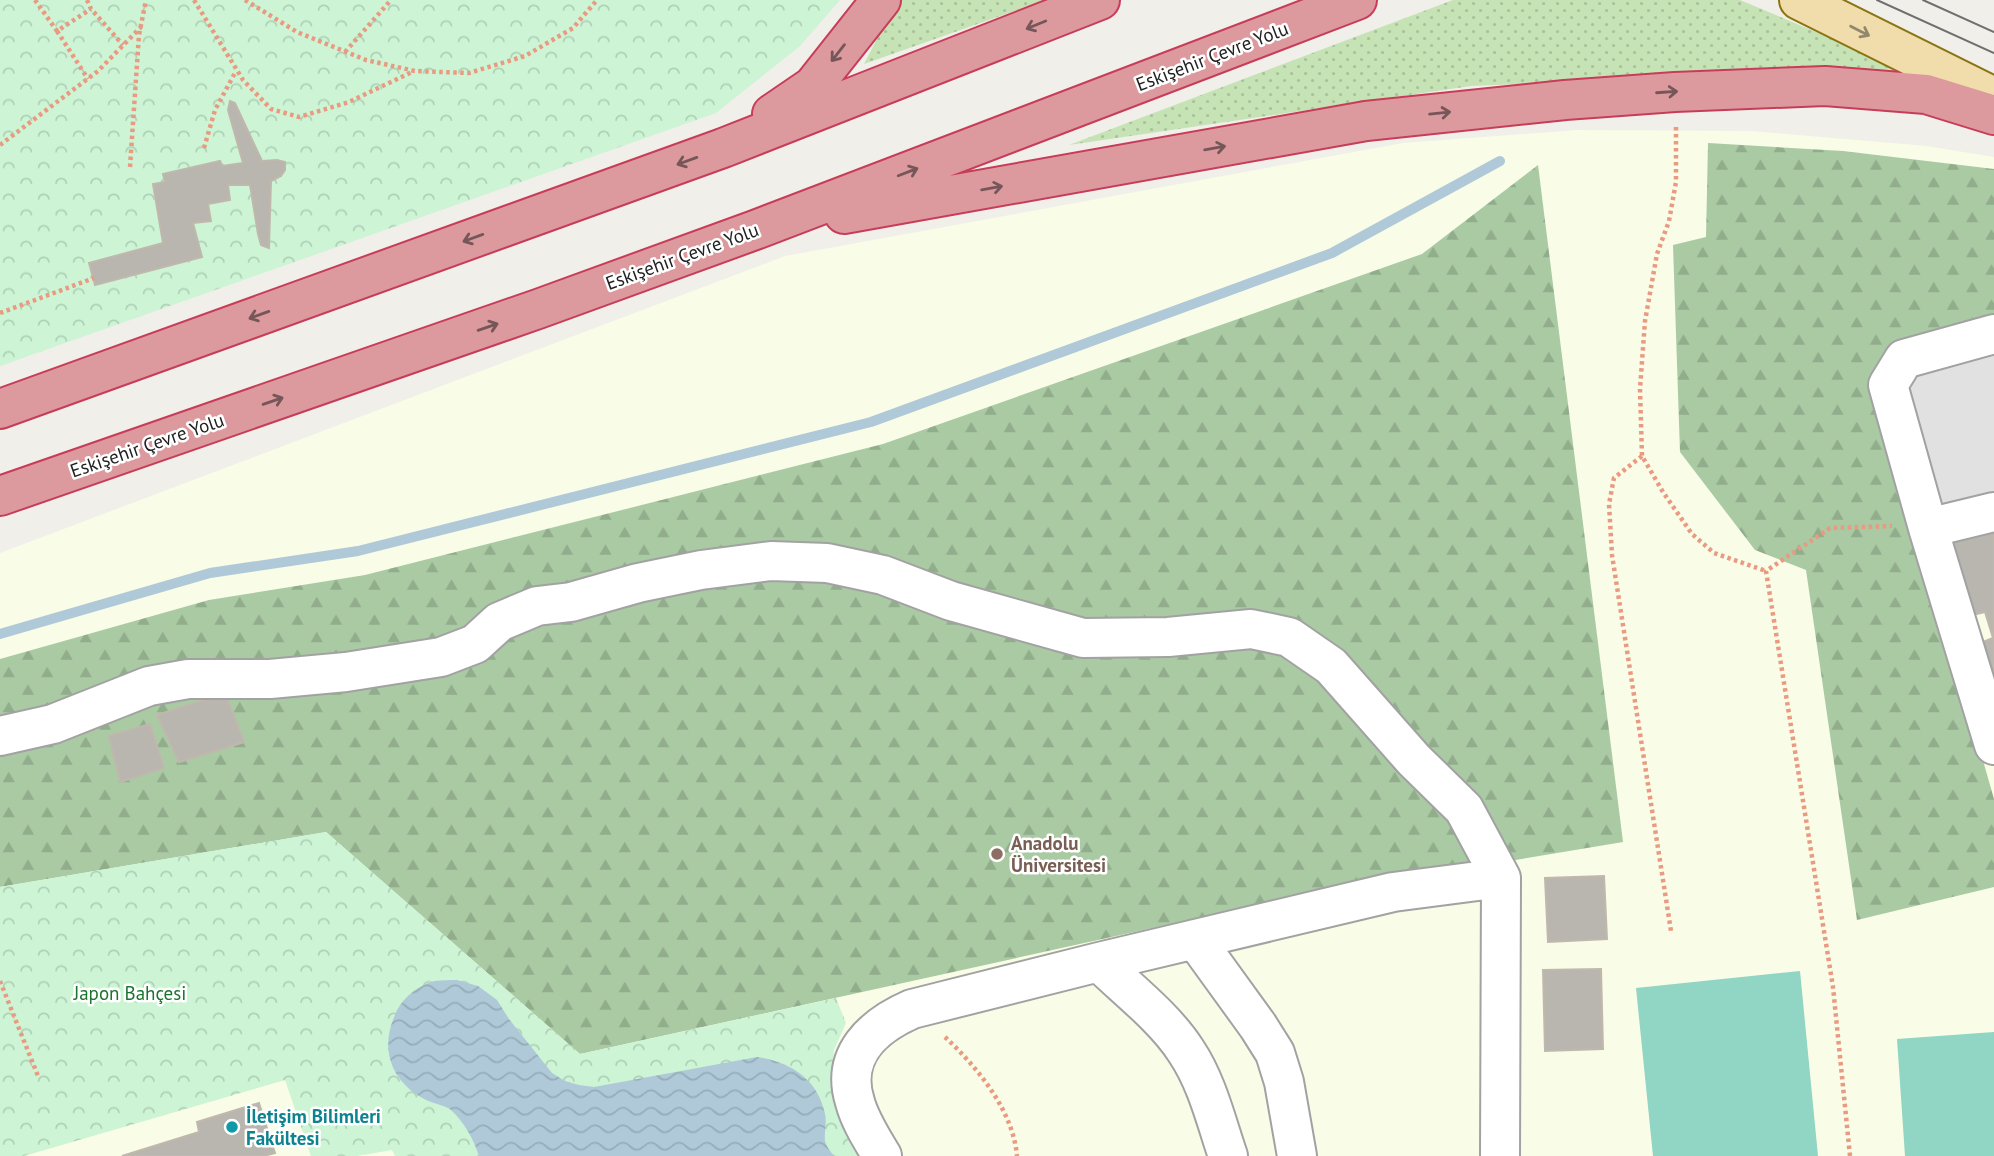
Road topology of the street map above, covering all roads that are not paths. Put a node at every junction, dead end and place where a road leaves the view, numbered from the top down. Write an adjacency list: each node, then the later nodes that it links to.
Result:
1 (881, 0): 7 (highway, one-way to 7)
2 (1100, 0): 7 (highway, one-way to 7)
3 (1357, 0): 8 (highway, Eskişehir Çevre Yolu, one-way to 3)
4 (1799, 0): 5 (main road, one-way to 5)
5 (1994, 97)
6 (1994, 115): 8 (highway, one-way to 6)
7 (723, 148): 10 (highway, one-way to 10)
8 (755, 230): 11 (highway, Eskişehir Çevre Yolu, one-way to 8)
9 (1994, 334): 15 (street)
10 (0, 409)
11 (218, 420): 12 (highway, Eskişehir Çevre Yolu); 13 (highway)
12 (0, 496)
13 (0, 510)
14 (1994, 512): 15 (street)
15 (1928, 528): 17 (street)
16 (0, 736): 18 (street)
17 (1994, 745)
18 (1501, 878): 19 (street); 24 (street)
19 (1195, 939): 20 (street); 23 (street)
20 (1099, 962): 21 (street); 22 (street)
21 (882, 1156)
22 (1228, 1156)
23 (1297, 1156)
24 (1500, 1156)

